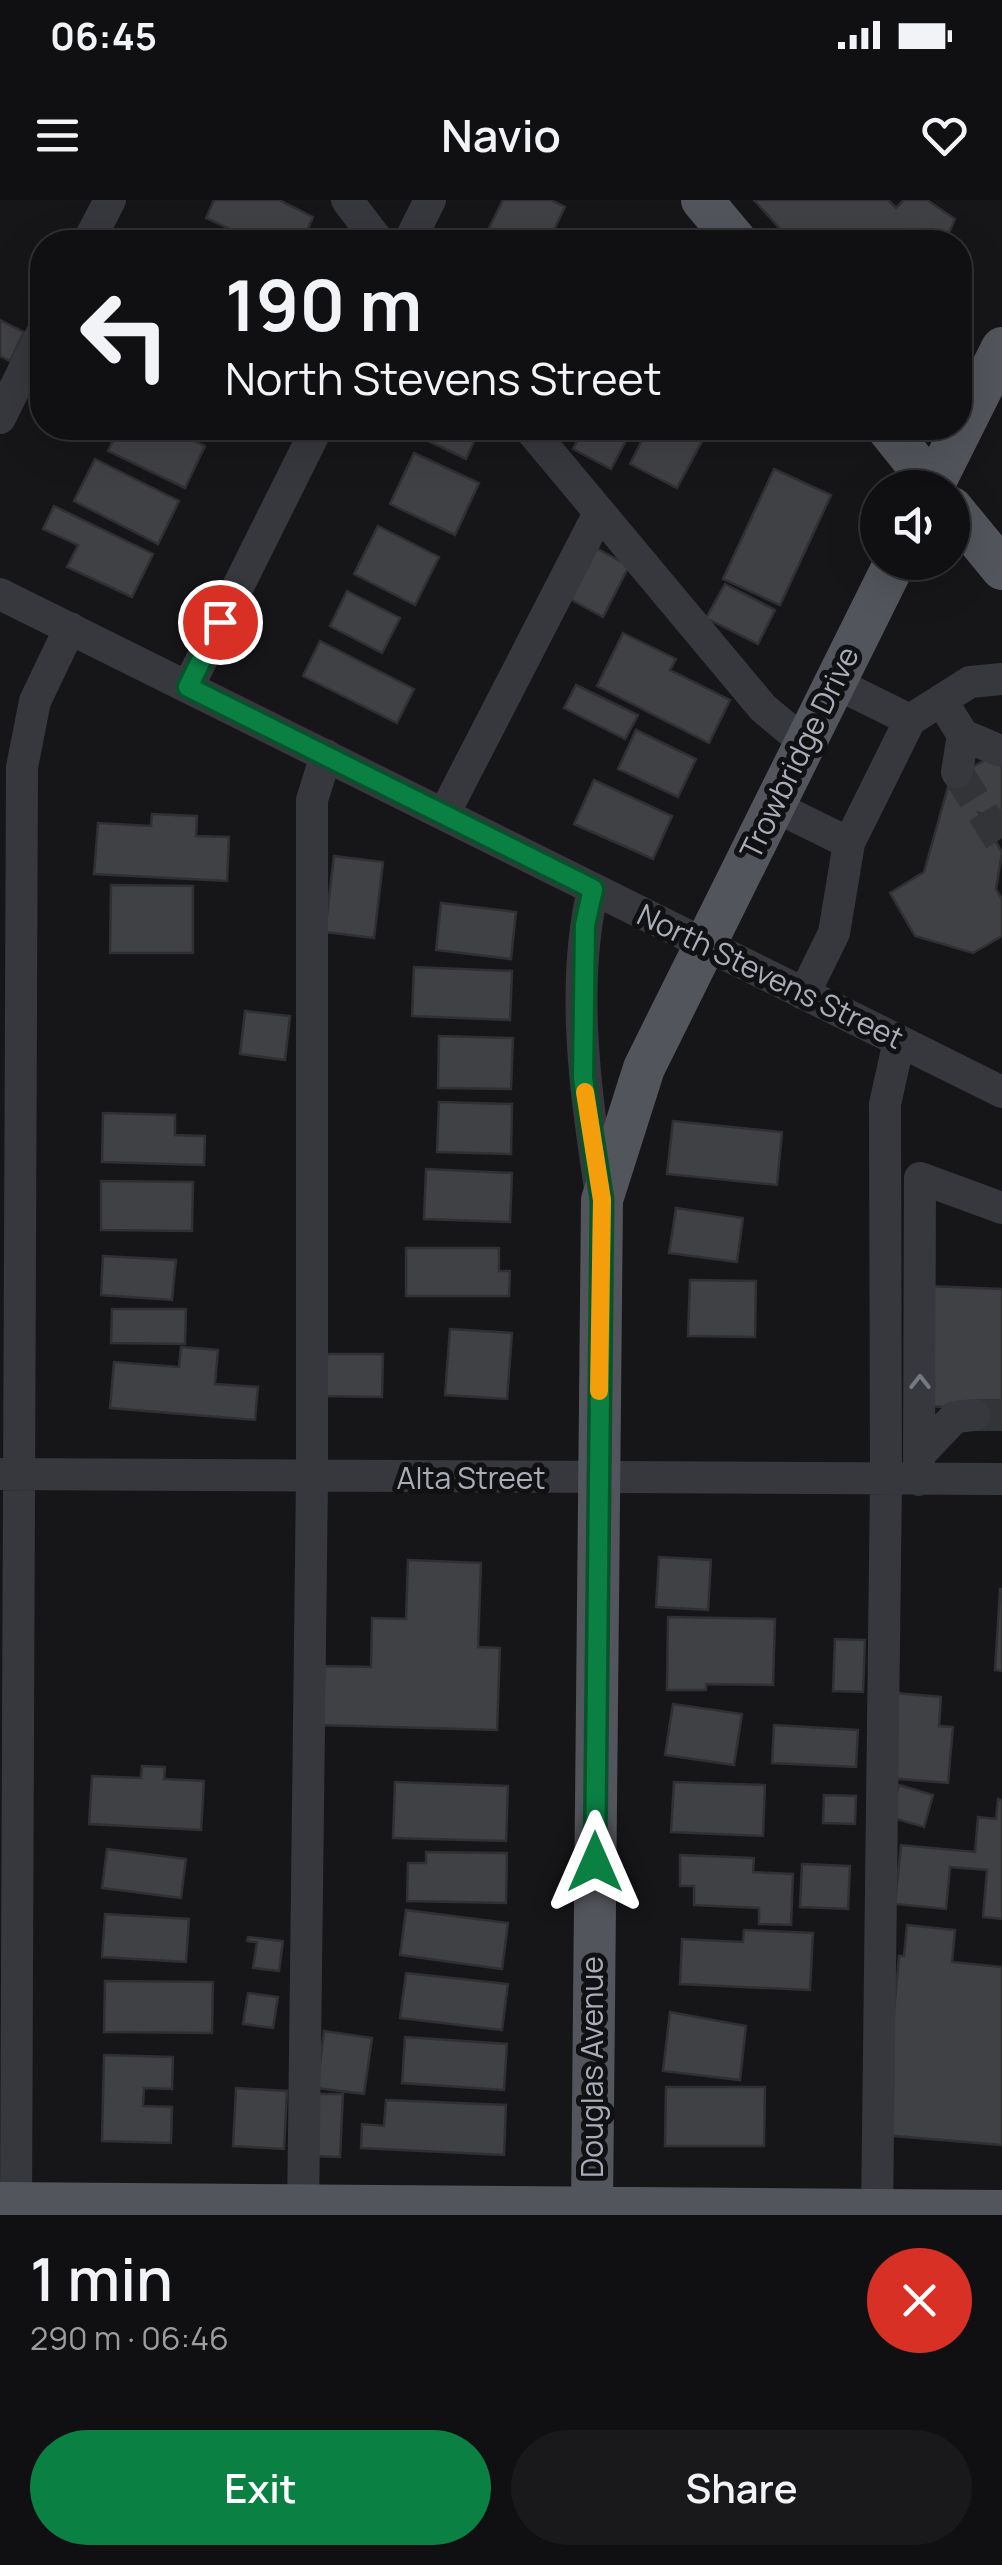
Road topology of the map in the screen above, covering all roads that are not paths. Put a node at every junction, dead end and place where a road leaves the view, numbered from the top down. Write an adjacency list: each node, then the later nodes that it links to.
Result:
1 (110, 200): 5 (street)
2 (347, 200): 6 (street)
3 (430, 200): 7 (street)
4 (702, 200): 8 (main road)
5 (94, 230)
6 (371, 230)
7 (415, 230)
8 (727, 230)
9 (1002, 348): 11 (main road)
10 (30, 358): 12 (street)
11 (972, 417)
12 (0, 418)
13 (311, 440): 27 (street)
14 (540, 440): 19 (street)
15 (897, 440): 17 (main road)
16 (962, 440): 18 (main road)
17 (921, 470)
18 (949, 470)
19 (599, 513): 32 (street); 37 (street)
20 (970, 530): 21 (main road)
21 (1002, 569)
22 (886, 580): 26 (main road, Trowbridge Drive)
23 (0, 594): 24 (street, North Stevens Street)
24 (70, 628): 27 (street, North Stevens Street); 31 (street)
25 (1001, 682): 28 (street)
26 (835, 683): 29 (street); 32 (main road, Trowbridge Drive)
27 (188, 687): 34 (street, North Stevens Street)
28 (940, 700): 29 (street); 30 (street)
29 (910, 720): 38 (street)
30 (963, 735): 33 (street); 35 (street)
31 (12, 743): 48 (street)
32 (805, 743): 36 (main road, Trowbridge Drive)
33 (998, 750)
34 (326, 755): 37 (street, North Stevens Street); 49 (street)
35 (957, 772)
36 (774, 806): 38 (street); 40 (main road, Trowbridge Drive)
37 (444, 814): 39 (street, North Stevens Street)
38 (850, 844): 41 (street)
39 (593, 889): 40 (street, North Stevens Street); 44 (street, Douglas Avenue)
40 (705, 944): 41 (street, North Stevens Street); 44 (main road, Douglas Avenue)
41 (804, 994): 42 (street, North Stevens Street)
42 (900, 1041): 43 (street, North Stevens Street); 51 (street)
43 (1002, 1092)
44 (602, 1200): 50 (main road, Douglas Avenue)
45 (1002, 1208): 47 (street, one-way to 45)
46 (974, 1414): 47 (street)
47 (919, 1467): 51 (street, Alta Street); 52 (street, Alta Street)
48 (10, 1474): 49 (street, Alta Street); 53 (street)
49 (312, 1478): 50 (street, Alta Street); 54 (street)
50 (598, 1479): 51 (street, Alta Street); 55 (main road, Douglas Avenue)
51 (886, 1480): 57 (street)
52 (1002, 1480)
53 (11, 2207): 54 (main road)
54 (304, 2210): 55 (main road)
55 (592, 2211): 57 (main road)
56 (1002, 2211): 57 (main road)
57 (877, 2212)

